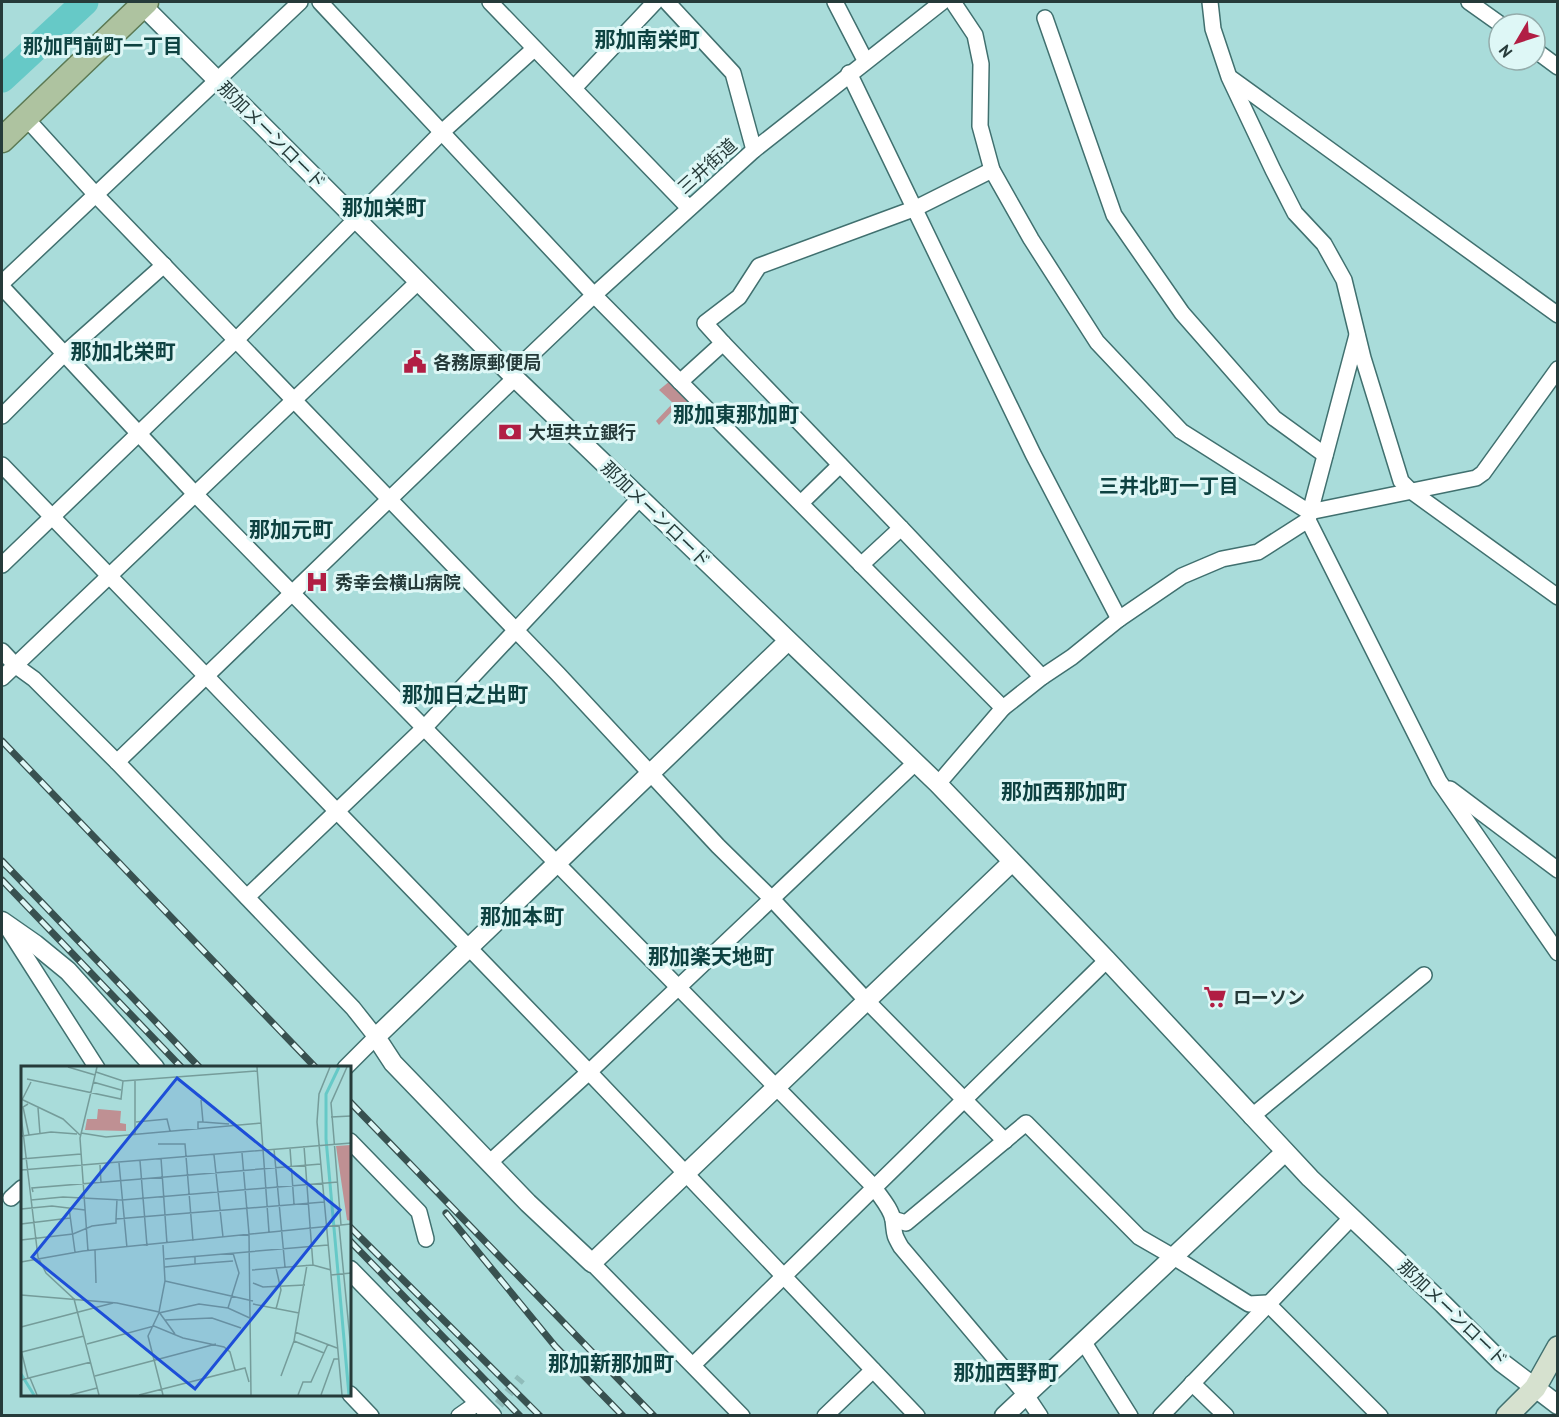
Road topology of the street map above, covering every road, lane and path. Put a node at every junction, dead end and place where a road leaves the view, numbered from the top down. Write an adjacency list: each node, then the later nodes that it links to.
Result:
1 (300, 2): 18 (street)
2 (320, 2): 21 (street)
3 (490, 2): 14 (street)
4 (655, 2): 19 (street)
5 (667, 2): 23 (street)
6 (835, 2): 15 (street)
7 (942, 2): 15 (street, 三井街道)
8 (953, 2): 24 (street)
9 (1210, 2): 17 (street)
10 (1469, 2): 12 (street)
11 (142, 3): 18 (street, 那加メーンロード); 20 (main road)
12 (1487, 15)
13 (1045, 18): 44 (street)
14 (534, 49): 19 (street); 21 (street)
15 (866, 60): 16 (street, 三井街道)
16 (849, 73): 23 (street, 三井街道); 27 (street)
17 (1228, 77): 33 (street); 34 (street)
18 (217, 80): 25 (street); 28 (street, 那加メーンロード)
19 (574, 88): 26 (street)
20 (25, 117): 22 (main road); 25 (street)
21 (442, 132): 28 (street); 32 (street)
22 (2, 140)
23 (754, 150): 26 (street, 三井街道)
24 (992, 170): 27 (street); 52 (street)
25 (96, 195): 29 (street); 31 (street)
26 (689, 208): 32 (street, 三井街道)
27 (916, 208): 36 (street); 60 (street)
28 (357, 220): 30 (street, 那加メーンロード); 35 (street)
29 (164, 265): 35 (street); 37 (street)
30 (419, 281): 39 (street, 那加メーンロード); 41 (street)
31 (2, 285): 37 (street)
32 (594, 295): 39 (street, 三井街道); 40 (street)
33 (1557, 315)
34 (1358, 332): 44 (street); 47 (street)
35 (236, 340): 41 (street); 43 (street)
36 (723, 342): 40 (street); 46 (street)
37 (64, 354): 42 (street); 43 (street)
38 (1557, 369): 47 (street)
39 (513, 376): 49 (street, 三井街道); 50 (street, 那加メーンロード)
40 (680, 382): 51 (street)
41 (294, 398): 48 (street); 49 (street)
42 (2, 416)
43 (138, 433): 48 (street); 53 (street)
44 (1324, 455): 52 (street)
45 (2, 465): 53 (street)
46 (840, 465): 51 (street); 54 (street)
47 (1411, 491): 52 (street); 59 (street)
48 (196, 495): 57 (street); 58 (street)
49 (389, 499): 58 (street, 三井街道); 61 (street)
50 (639, 499): 61 (street); 62 (street, 那加メーンロード)
51 (801, 504): 56 (street)
52 (1309, 516): 60 (street); 73 (street)
53 (51, 517): 55 (street); 57 (street)
54 (901, 528): 56 (street); 66 (street)
55 (2, 565)
56 (861, 565): 68 (street)
57 (108, 577): 64 (street); 65 (street)
58 (292, 593): 65 (street, 三井街道); 69 (street)
59 (1557, 597)
60 (1119, 619): 66 (street)
61 (516, 630): 69 (street); 72 (street)
62 (788, 641): 71 (street, 那加メーンロード); 72 (street)
63 (2, 651): 64 (street)
64 (16, 666): 67 (street); 70 (street)
65 (205, 677): 70 (street, 三井街道); 75 (street)
66 (1042, 677): 68 (street)
67 (2, 678)
68 (1003, 708): 74 (street)
69 (424, 728): 75 (street); 77 (street)
70 (117, 762): 79 (street)
71 (915, 763): 74 (street, 那加メーンロード); 80 (street)
72 (651, 773): 77 (street); 80 (street)
73 (1439, 781): 78 (street); 83 (street)
74 (938, 784): 76 (street, 那加メーンロード)
75 (337, 813): 79 (street); 82 (street)
76 (1012, 862): 84 (street, 那加メーンロード); 87 (street)
77 (557, 863): 82 (street); 86 (street)
78 (1557, 870)
79 (247, 897): 88 (street)
80 (771, 899): 86 (street); 87 (street)
81 (2, 921): 89 (street); 90 (street)
82 (469, 948): 88 (street); 92 (street)
83 (1557, 953)
84 (1107, 960): 94 (street); 95 (street)
85 (1424, 975): 95 (street)
86 (677, 987): 92 (street); 93 (street)
87 (866, 1000): 93 (street); 94 (street)
88 (376, 1037): 91 (street); 99 (street)
89 (96, 1066)
90 (153, 1066)
91 (347, 1066)
92 (589, 1072): 99 (street); 100 (street)
93 (775, 1086): 100 (street); 101 (street)
94 (965, 1099): 96 (street); 101 (street)
95 (1251, 1117): 98 (street, 那加メーンロード)
96 (1005, 1141): 103 (street); 105 (street)
97 (351, 1142): 104 (street)
98 (1285, 1152): 102 (street, 那加メーンロード); 105 (street)
99 (489, 1163): 106 (street)
100 (684, 1173): 106 (street); 108 (street)
101 (874, 1187): 103 (street); 108 (street)
102 (1352, 1217): 109 (street); 115 (street, 那加メーンロード)
103 (893, 1219): 117 (street)
104 (426, 1239)
105 (1172, 1256): 109 (street); 110 (street)
106 (592, 1263): 112 (street)
107 (351, 1271): 118 (street)
108 (782, 1276): 112 (street); 113 (street)
109 (1268, 1303): 114 (street); 132 (street)
110 (1083, 1341): 117 (street); 129 (street)
111 (1557, 1347): 115 (main road)
112 (693, 1365): 124 (street)
113 (873, 1370): 125 (street); 126 (street)
114 (1192, 1383): 130 (street); 131 (street)
115 (1535, 1388): 119 (street, 那加メーンロード); 120 (street); 133 (main road)
116 (351, 1395): 121 (street)
117 (1026, 1395): 127 (street); 128 (street)
118 (478, 1402): 122 (street); 123 (street)
119 (1557, 1405)
120 (1557, 1415)
121 (371, 1416)
122 (459, 1416)
123 (492, 1416)
124 (742, 1416)
125 (825, 1416)
126 (917, 1416)
127 (1004, 1416)
128 (1040, 1416)
129 (1130, 1416)
130 (1161, 1416)
131 (1226, 1416)
132 (1380, 1416)
133 (1507, 1416)

